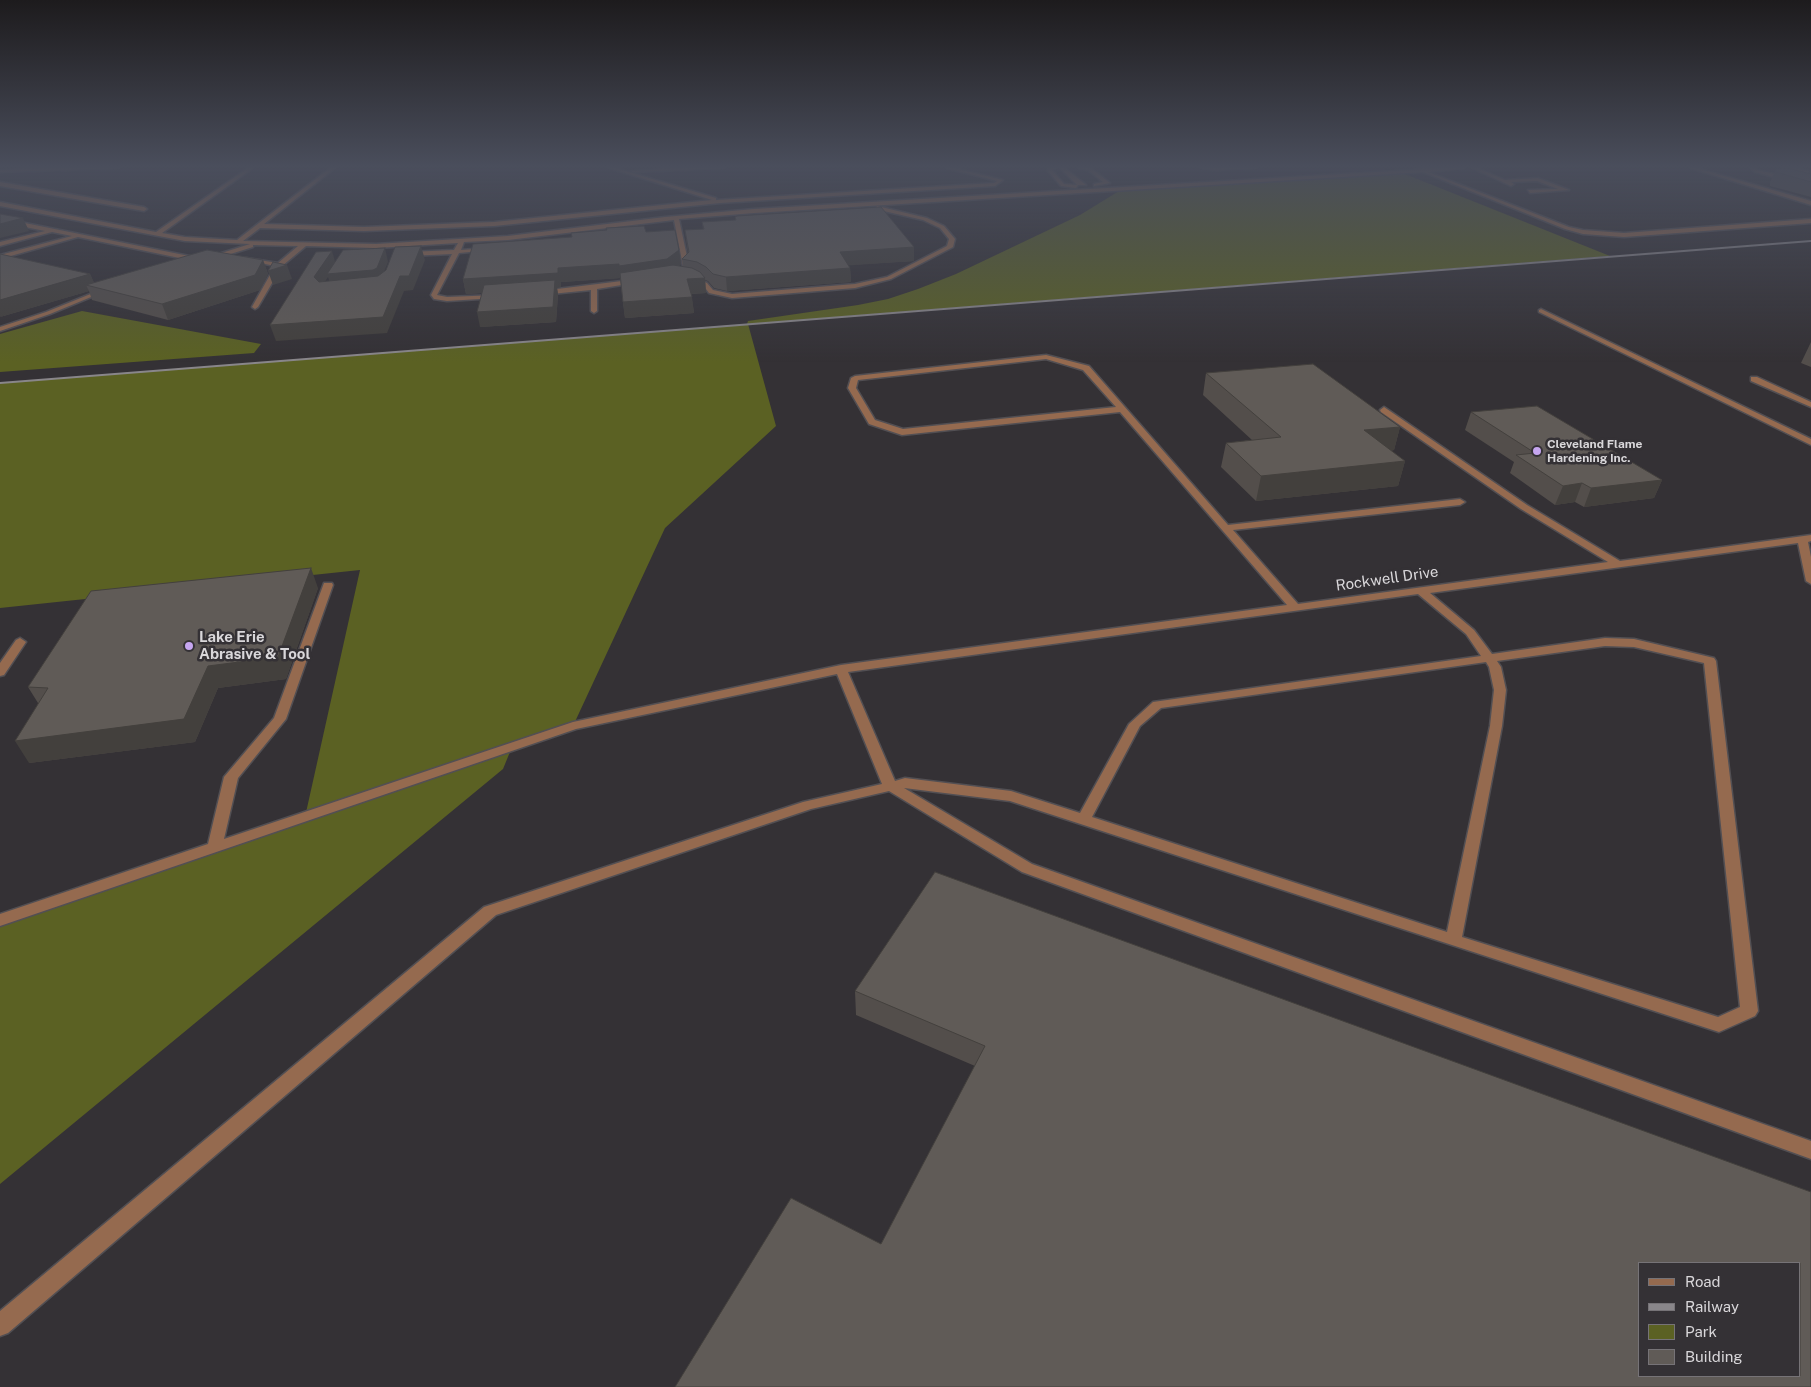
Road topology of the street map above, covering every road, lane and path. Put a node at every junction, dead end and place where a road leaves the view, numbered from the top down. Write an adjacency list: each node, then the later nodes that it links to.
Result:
1 (43, 233): 14 (street)
2 (64, 233): 10 (street)
3 (158, 233): 12 (street)
4 (250, 233): 12 (street)
5 (555, 233): 11 (street)
6 (679, 233): 7 (street)
7 (947, 233)
8 (1595, 233): 9 (street)
9 (1654, 233)
10 (77, 236): 22 (street); 23 (street)
11 (462, 241): 16 (street); 19 (street)
12 (238, 242): 13 (street)
13 (261, 243): 15 (street); 21 (street)
14 (0, 244)
15 (306, 244): 17 (street); 24 (street)
16 (400, 244): 17 (street); 19 (street)
17 (354, 245): 20 (street)
18 (494, 250): 19 (street)
19 (456, 252): 30 (street)
20 (349, 253)
21 (224, 254): 23 (street); 24 (street)
22 (0, 257)
23 (203, 260): 25 (street)
24 (278, 264): 31 (street)
25 (184, 266)
26 (644, 280): 28 (street)
27 (110, 288): 34 (street)
28 (594, 288): 29 (street); 32 (street)
29 (531, 294)
30 (503, 295)
31 (255, 307)
32 (594, 311)
33 (1541, 311): 39 (street)
34 (0, 329)
35 (1754, 379): 36 (street)
36 (1811, 405)
37 (1122, 409): 37 (street); 41 (street)
38 (1384, 410): 43 (street)
39 (1811, 442)
40 (1460, 502): 41 (street)
41 (1226, 528): 47 (street)
42 (1806, 539): 43 (street, Rockwell Drive); 44 (street)
43 (1618, 564): 46 (street, Rockwell Drive)
44 (1811, 580)
45 (328, 585): 54 (street)
46 (1420, 590): 47 (street, Rockwell Drive); 49 (street)
47 (1295, 607): 50 (street, Rockwell Drive)
48 (20, 642): 51 (street)
49 (1489, 658): 53 (street); 56 (street); 56 (street)
50 (841, 669): 52 (street); 54 (street, Rockwell Drive)
51 (0, 672)
52 (890, 786): 53 (street); 57 (street); 58 (street)
53 (1084, 820): 56 (street)
54 (215, 847): 55 (street, Rockwell Drive)
55 (0, 920)
56 (1453, 940)
57 (1811, 1150)
58 (0, 1325)

